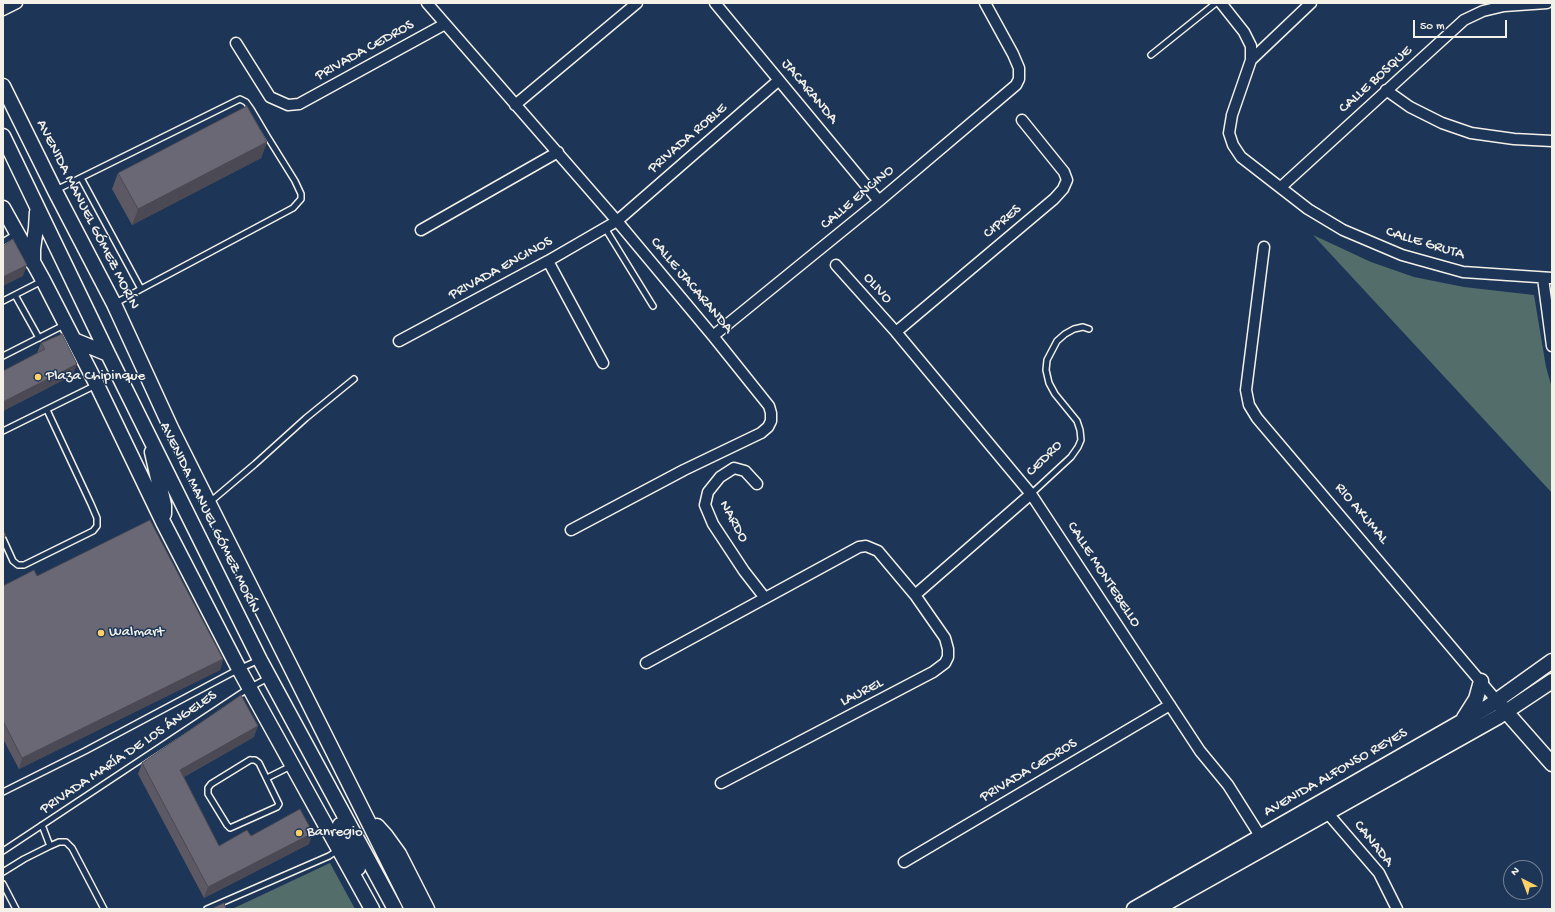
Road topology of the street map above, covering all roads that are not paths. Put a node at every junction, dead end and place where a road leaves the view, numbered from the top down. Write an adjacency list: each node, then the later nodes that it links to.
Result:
1 (16, 3): 10 (street)
2 (637, 3): 18 (street)
3 (715, 3): 15 (street, JACARANDA)
4 (985, 3): 26 (street, CALLE ENCINO)
5 (1216, 3): 13 (lane)
6 (1221, 3): 14 (street)
7 (1311, 3): 14 (street)
8 (1547, 3): 17 (street, CALLE BOSQUE)
9 (430, 4): 11 (street, CALLE JACARANDA)
10 (3, 10)
11 (445, 24): 12 (street, PRIVADA CEDROS); 18 (street, CALLE JACARANDA)
12 (236, 43)
13 (1151, 55)
14 (1250, 60): 24 (street, CALLE GRUTA)
15 (779, 80): 26 (street, JACARANDA); 29 (street, PRIVADA ROBLE)
16 (3, 86): 25 (main road, AVENIDA MANUEL GÓMEZ MORÍN)
17 (1386, 90): 21 (street); 24 (street, CALLE BOSQUE)
18 (515, 105): 22 (street, CALLE JACARANDA)
19 (1022, 120): 47 (street, CIPRES)
20 (3, 136): 27 (main road, AVENIDA MANUEL GÓMEZ MORÍN)
21 (1552, 141)
22 (558, 152): 29 (street, CALLE JACARANDA); 31 (street)
23 (81, 178): 25 (lane); 40 (lane); 40 (lane)
24 (1281, 187): 38 (street, CALLE GRUTA)
25 (54, 191): 43 (main road, AVENIDA MANUEL GÓMEZ MORÍN)
26 (879, 201): 48 (street, CALLE ENCINO)
27 (36, 207): 36 (main road); 53 (main road, AVENIDA MANUEL GÓMEZ MORÍN)
28 (3, 208): 32 (main road)
29 (617, 221): 30 (street, PRIVADA ENCINOS); 48 (street, CALLE JACARANDA)
30 (605, 228): 35 (street, PRIVADA ENCINOS); 44 (lane)
31 (420, 230)
32 (16, 233): 33 (lane); 36 (main road)
33 (3, 242)
34 (1264, 247): 74 (street, RIO AKUMAL)
35 (548, 261): 51 (street, PRIVADA ENCINOS); 55 (street)
36 (34, 264): 39 (main road)
37 (836, 265): 47 (street, OLIVO)
38 (1547, 278): 52 (street)
39 (43, 280): 41 (lane); 45 (main road)
40 (141, 289): 43 (lane)
41 (15, 295): 42 (lane); 49 (lane)
42 (3, 301)
43 (114, 304): 63 (main road, AVENIDA MANUEL GÓMEZ MORÍN)
44 (653, 306)
45 (66, 324): 49 (lane); 50 (main road)
46 (1089, 329): 62 (lane, CEDRO)
47 (896, 332): 62 (street, CALLE MONTEBELLO)
48 (713, 336): 65 (street, CALLE JACARANDA)
49 (38, 338): 54 (lane)
50 (74, 340): 53 (main road); 57 (main road)
51 (400, 341)
52 (1552, 346)
53 (108, 354): 60 (main road, AVENIDA MANUEL GÓMEZ MORÍN)
54 (3, 356)
55 (603, 363)
56 (354, 379): 63 (lane)
57 (97, 385): 58 (lane); 64 (main road)
58 (47, 410): 59 (lane); 66 (lane)
59 (3, 430)
60 (154, 444): 64 (main road); 69 (main road, AVENIDA MANUEL GÓMEZ MORÍN)
61 (757, 484): 68 (street, NARDO)
62 (1031, 494): 67 (street, CEDRO); 78 (street, CALLE MONTEBELLO)
63 (209, 503): 88 (main road, AVENIDA MANUEL GÓMEZ MORÍN)
64 (163, 522): 72 (main road)
65 (571, 530)
66 (3, 539)
67 (914, 595): 68 (street); 84 (street, LAUREL)
68 (765, 598): 71 (street)
69 (260, 660): 72 (lane); 73 (main road, AVENIDA MANUEL GÓMEZ MORÍN)
70 (1552, 661): 77 (main road, AVENIDA ALFONSO REYES)
71 (646, 663)
72 (238, 669): 76 (main road); 85 (lane)
73 (269, 678): 76 (lane, PRIVADA MARÍA DE LOS ÁNGELES); 86 (main road, AVENIDA MANUEL GÓMEZ MORÍN)
74 (1481, 681): 77 (street, RIO AKUMAL); 80 (main road)
75 (1552, 681): 79 (main road, AVENIDA ALFONSO REYES)
76 (249, 688): 82 (main road); 89 (lane, PRIVADA MARÍA DE LOS ÁNGELES)
77 (1497, 701): 79 (main road, RIO AKUMAL); 80 (main road, AVENIDA ALFONSO REYES)
78 (1170, 705): 90 (street, CALLE MONTEBELLO); 94 (street, PRIVADA CEDROS)
79 (1507, 712): 81 (main road, RIO AKUMAL); 87 (main road, AVENIDA ALFONSO REYES)
80 (1462, 721): 87 (main road, AVENIDA ALFONSO REYES)
81 (1552, 764)
82 (292, 766): 83 (lane); 92 (main road)
83 (267, 778): 83 (lane)
84 (721, 783)
85 (3, 792)
86 (334, 797): 97 (main road); 103 (main road, AVENIDA MANUEL GÓMEZ MORÍN)
87 (1324, 808): 90 (main road, AVENIDA ALFONSO REYES); 107 (street, CANADA)
88 (364, 812): 104 (main road, AVENIDA MANUEL GÓMEZ MORÍN); 105 (main road, AVENIDA MANUEL GÓMEZ MORÍN)
89 (42, 825): 91 (lane); 93 (lane, PRIVADA MARÍA DE LOS ÁNGELES)
90 (1263, 842): 98 (main road, AVENIDA ALFONSO REYES)
91 (50, 846): 95 (lane); 100 (lane)
92 (339, 849): 97 (main road); 101 (lane)
93 (3, 851)
94 (904, 862)
95 (3, 872)
96 (3, 884): 99 (lane)
97 (359, 885): 102 (main road)
98 (1157, 906): 106 (main road, AVENIDA ALFONSO REYES)
99 (16, 909)
100 (104, 909)
101 (207, 909)
102 (372, 909)
103 (395, 909)
104 (412, 909)
105 (427, 909)
106 (1134, 909)
107 (1397, 909)

